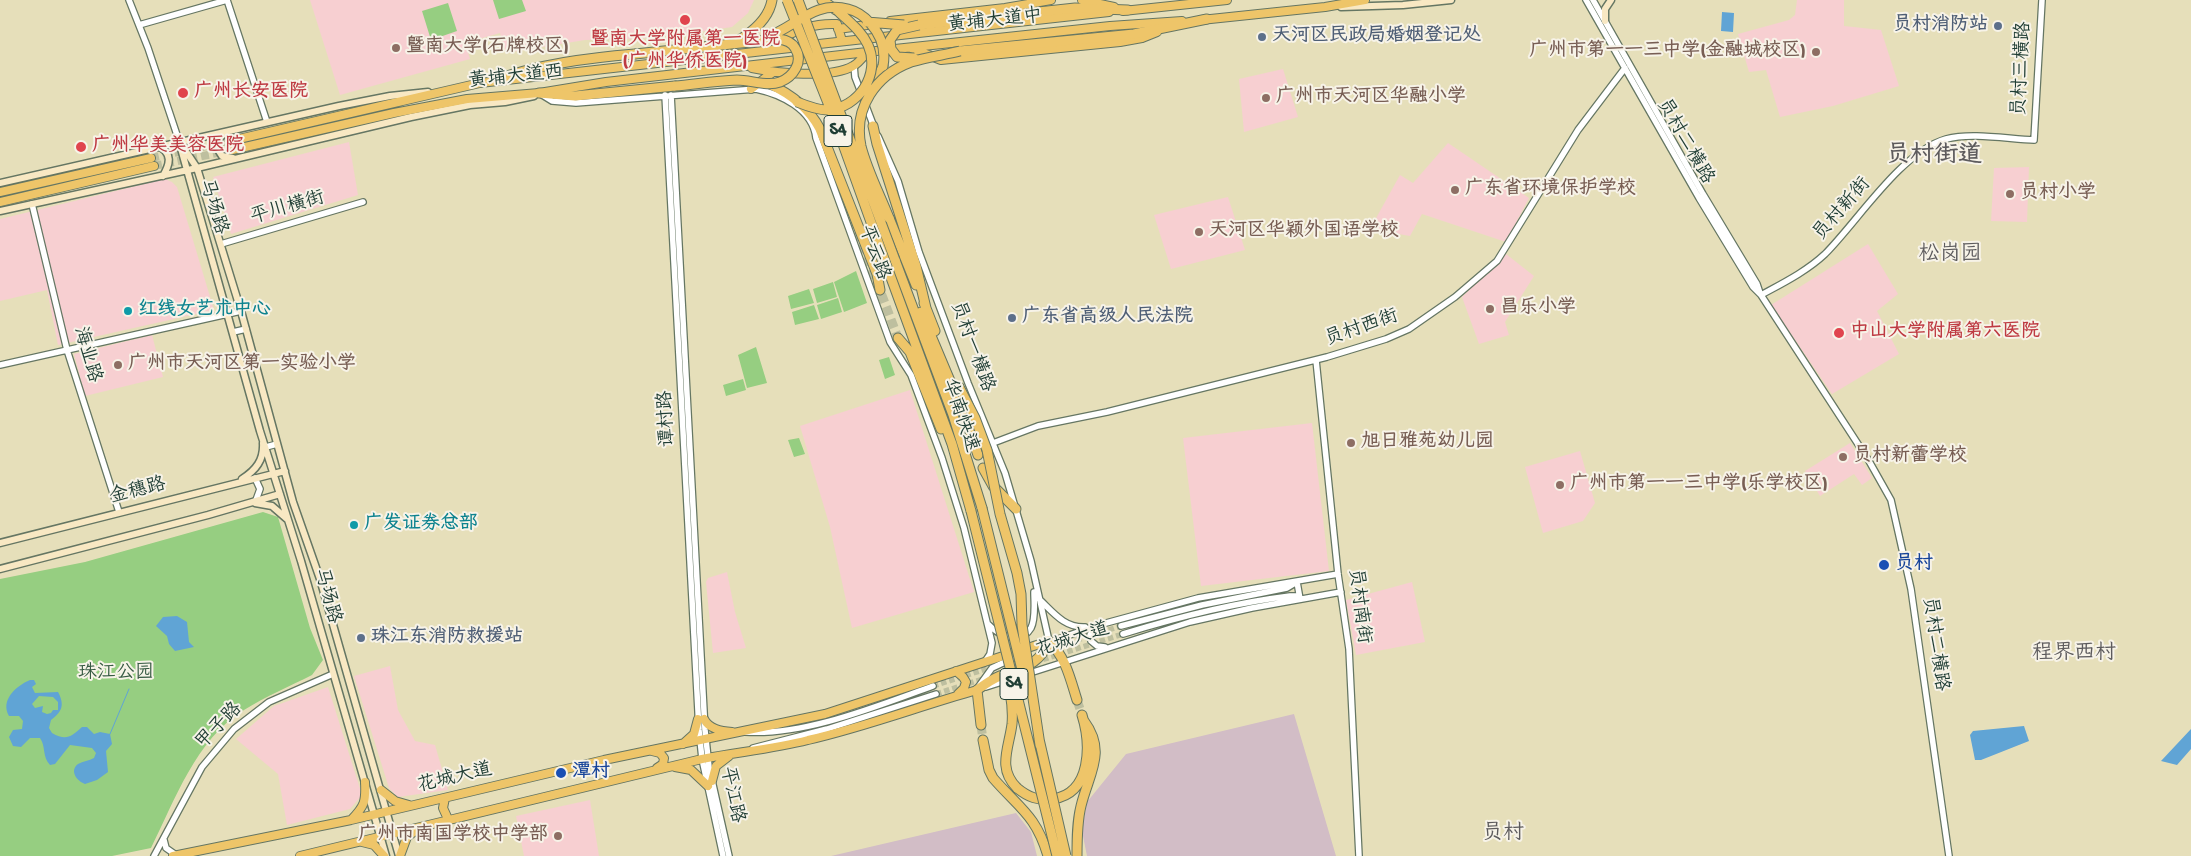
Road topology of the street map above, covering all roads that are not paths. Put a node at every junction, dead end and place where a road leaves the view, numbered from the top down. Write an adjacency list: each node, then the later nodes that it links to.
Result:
1 (129, 0): 22 (street)
2 (227, 0): 22 (street); 44 (street)
3 (772, 0): 31 (highway)
4 (787, 0): 65 (highway, 华南快速 / S4, bridge)
5 (798, 0): 65 (highway, 华南快速 / S4, bridge)
6 (822, 0): 17 (highway, bridge)
7 (1051, 0): 23 (main road)
8 (1082, 0): 18 (main road)
9 (1227, 0): 18 (main road, 黄埔大道中)
10 (1365, 0): 16 (main road, 黄埔大道中)
11 (1451, 0): 16 (main road)
12 (1586, 0): 34 (street, 员村二横路)
13 (1593, 0): 20 (street, 员村二横路)
14 (1611, 0): 20 (main road)
15 (2042, 0): 48 (street, 员村三横路)
16 (1325, 7): 19 (main road, 黄埔大道中)
17 (836, 10): 21 (highway, bridge); 43 (highway, bridge)
18 (1128, 10): 21 (highway); 25 (main road, 黄埔大道中)
19 (1207, 19): 24 (highway); 27 (main road, 黄埔大道中)
20 (1605, 21): 67 (street, 员村二横路)
21 (919, 24): 29 (highway, bridge)
22 (139, 25): 49 (street)
23 (837, 26): 25 (main road); 28 (main road)
24 (1166, 28): 27 (main road); 29 (highway)
25 (842, 41): 28 (main road, 黄埔大道西)
26 (737, 43): 36 (highway, bridge); 37 (highway, bridge); 39 (highway, bridge)
27 (909, 48): 30 (main road, 黄埔大道中)
28 (764, 51): 31 (main road, 黄埔大道西)
29 (960, 51): 39 (highway, bridge)
30 (866, 52): 32 (main road); 33 (main road, 黄埔大道西)
31 (703, 58): 36 (main road, 黄埔大道西)
32 (854, 66): 35 (main road); 45 (street, 员村一横路)
33 (745, 67): 35 (main road); 42 (main road, 黄埔大道西)
34 (1625, 68): 67 (street, 员村二横路); 75 (street, 员村西街)
35 (773, 72): 38 (main road)
36 (495, 80): 40 (main road, 黄埔大道西)
37 (769, 84): 41 (highway, bridge); 43 (highway)
38 (751, 88): 41 (street, 平云路); 103 (street, 平云路)
39 (871, 90): 68 (highway, bridge)
40 (440, 91): 44 (main road); 47 (main road, 黄埔大道西)
41 (670, 92): 42 (highway); 42 (street, 平云路); 119 (street, 谭村路)
42 (539, 94): 51 (main road, 黄埔大道西); 53 (main road)
43 (797, 102): 66 (highway)
44 (267, 122): 46 (main road)
45 (873, 126): 68 (highway); 78 (street, 员村一横路)
46 (228, 131): 49 (main road); 53 (main road)
47 (230, 140)
48 (2034, 140): 67 (street, 员村新街)
49 (179, 142): 50 (main road); 55 (main road, 马场路); 56 (main road, 马场路)
50 (158, 146): 57 (main road); 58 (main road)
51 (232, 150)
52 (151, 158): 59 (main road)
53 (236, 159): 55 (main road)
54 (154, 166): 60 (main road)
55 (197, 168): 56 (main road); 64 (main road, 马场路)
56 (186, 171): 57 (main road); 70 (main road, 马场路)
57 (163, 176): 62 (main road)
58 (0, 183)
59 (0, 192)
60 (0, 202)
61 (363, 202): 64 (street, 平川横街)
62 (32, 204): 63 (main road); 74 (street, 海业路)
63 (0, 211)
64 (220, 244): 69 (main road, 马场路)
65 (891, 262): 81 (highway); 91 (highway, 华南快速 / S4); 125 (highway, 华南快速 / S4, bridge)
66 (880, 290)
67 (1761, 295): 156 (street, 员村二横路)
68 (926, 308): 125 (highway, bridge)
69 (241, 310): 70 (street); 71 (main road, 马场路)
70 (228, 314): 72 (main road, 马场路); 74 (street)
71 (246, 329): 72 (street); 79 (main road, 马场路)
72 (233, 332): 77 (main road, 马场路)
73 (898, 338): 91 (highway)
74 (67, 350): 76 (street); 92 (street, 海业路)
75 (1316, 360): 78 (street, 员村西街); 97 (street, 员村南街)
76 (0, 365)
77 (263, 437): 80 (main road, 马场路); 86 (main road)
78 (993, 443): 90 (street, 员村一横路)
79 (278, 444): 80 (street); 83 (main road, 马场路)
80 (266, 447): 84 (main road, 马场路)
81 (978, 455)
82 (983, 468): 90 (highway)
83 (284, 471): 84 (main road, 金穗路); 93 (main road, 马场路)
84 (275, 473): 85 (main road, 金穗路); 87 (main road, 马场路)
85 (254, 478): 86 (main road, 金穗路); 88 (street)
86 (237, 482): 92 (main road, 金穗路)
87 (280, 494): 88 (main road); 94 (main road, 马场路)
88 (256, 500): 89 (main road)
89 (246, 503): 94 (main road); 96 (main road)
90 (1016, 509): 98 (street, 员村一横路)
91 (971, 511): 107 (highway, 华南快速 / S4, bridge)
92 (119, 512): 95 (main road, 金穗路)
93 (297, 514): 94 (street); 132 (main road, 马场路)
94 (288, 519): 113 (main road, 马场路)
95 (0, 543)
96 (0, 569)
97 (1338, 574): 99 (street, 花城大道); 100 (street, 员村南街)
98 (1034, 579): 101 (street, 员村一横路); 103 (street)
99 (1297, 582): 102 (street); 104 (street, 花城大道); 105 (street, 花城大道)
100 (1341, 592): 102 (street, 花城大道); 155 (street, 员村南街)
101 (1038, 598): 104 (street); 108 (street, 员村一横路)
102 (1300, 599): 106 (street, 花城大道); 109 (street, 花城大道)
103 (988, 623): 111 (street, 平云路)
104 (1095, 626): 108 (street, 花城大道); 109 (street)
105 (1121, 626)
106 (1123, 634)
107 (1004, 640): 152 (highway, 华南快速 / S4, bridge); 154 (highway, bridge)
108 (1049, 642): 110 (highway); 111 (main road, 花城大道); 115 (street); 115 (highway)
109 (1107, 647): 110 (street, 花城大道)
110 (1065, 662): 115 (street, 花城大道); 118 (highway)
111 (984, 663): 112 (main road, 花城大道)
112 (956, 671): 117 (main road); 121 (main road, 花城大道)
113 (333, 674): 130 (main road, 马场路); 142 (street, 甲子路)
114 (934, 686): 121 (street, 花城大道)
115 (977, 690): 117 (main road, 花城大道); 120 (highway)
116 (936, 694): 126 (street, 花城大道)
117 (956, 696): 126 (main road, 花城大道)
118 (1076, 700)
119 (701, 719): 121 (main road); 123 (street, 谭村路); 124 (main road)
120 (981, 725)
121 (744, 732): 123 (main road, 花城大道)
122 (983, 740): 151 (highway)
123 (703, 741): 124 (main road, 花城大道); 128 (street, 平江路)
124 (680, 745): 127 (main road, 花城大道)
125 (1040, 745): 153 (highway, 华南快速 / S4, bridge)
126 (742, 750): 128 (main road, 花城大道); 131 (main road)
127 (650, 751): 129 (main road); 133 (main road, 花城大道)
128 (705, 758): 129 (main road, 花城大道); 131 (street, 平江路)
129 (653, 770): 131 (main road); 137 (main road, 花城大道)
130 (365, 782): 136 (main road, 马场路); 138 (main road)
131 (710, 783): 149 (street, 平江路); 150 (street, 平江路)
132 (381, 790): 134 (main road); 135 (main road, 马场路)
133 (445, 798): 134 (main road, 花城大道); 137 (main road)
134 (411, 806): 135 (main road, 花城大道)
135 (387, 811): 136 (main road, 花城大道); 140 (main road, 马场路)
136 (374, 814): 138 (main road, 花城大道); 141 (main road, 马场路)
137 (448, 819): 139 (main road, 花城大道)
138 (351, 820): 145 (main road, 花城大道)
139 (423, 825): 140 (main road, 花城大道); 148 (main road)
140 (393, 833): 141 (main road, 花城大道); 148 (main road, 马场路)
141 (380, 836): 143 (main road, 花城大道); 147 (main road, 马场路)
142 (164, 838): 144 (street, 甲子路); 145 (street)
143 (355, 842): 146 (main road, 花城大道); 147 (main road)
144 (154, 856)
145 (175, 856)
146 (300, 856)
147 (385, 856)
148 (400, 856)
149 (723, 856)
150 (729, 856)
151 (1048, 856)
152 (1057, 856)
153 (1066, 856)
154 (1077, 856)
155 (1359, 856)
156 (1949, 856)

